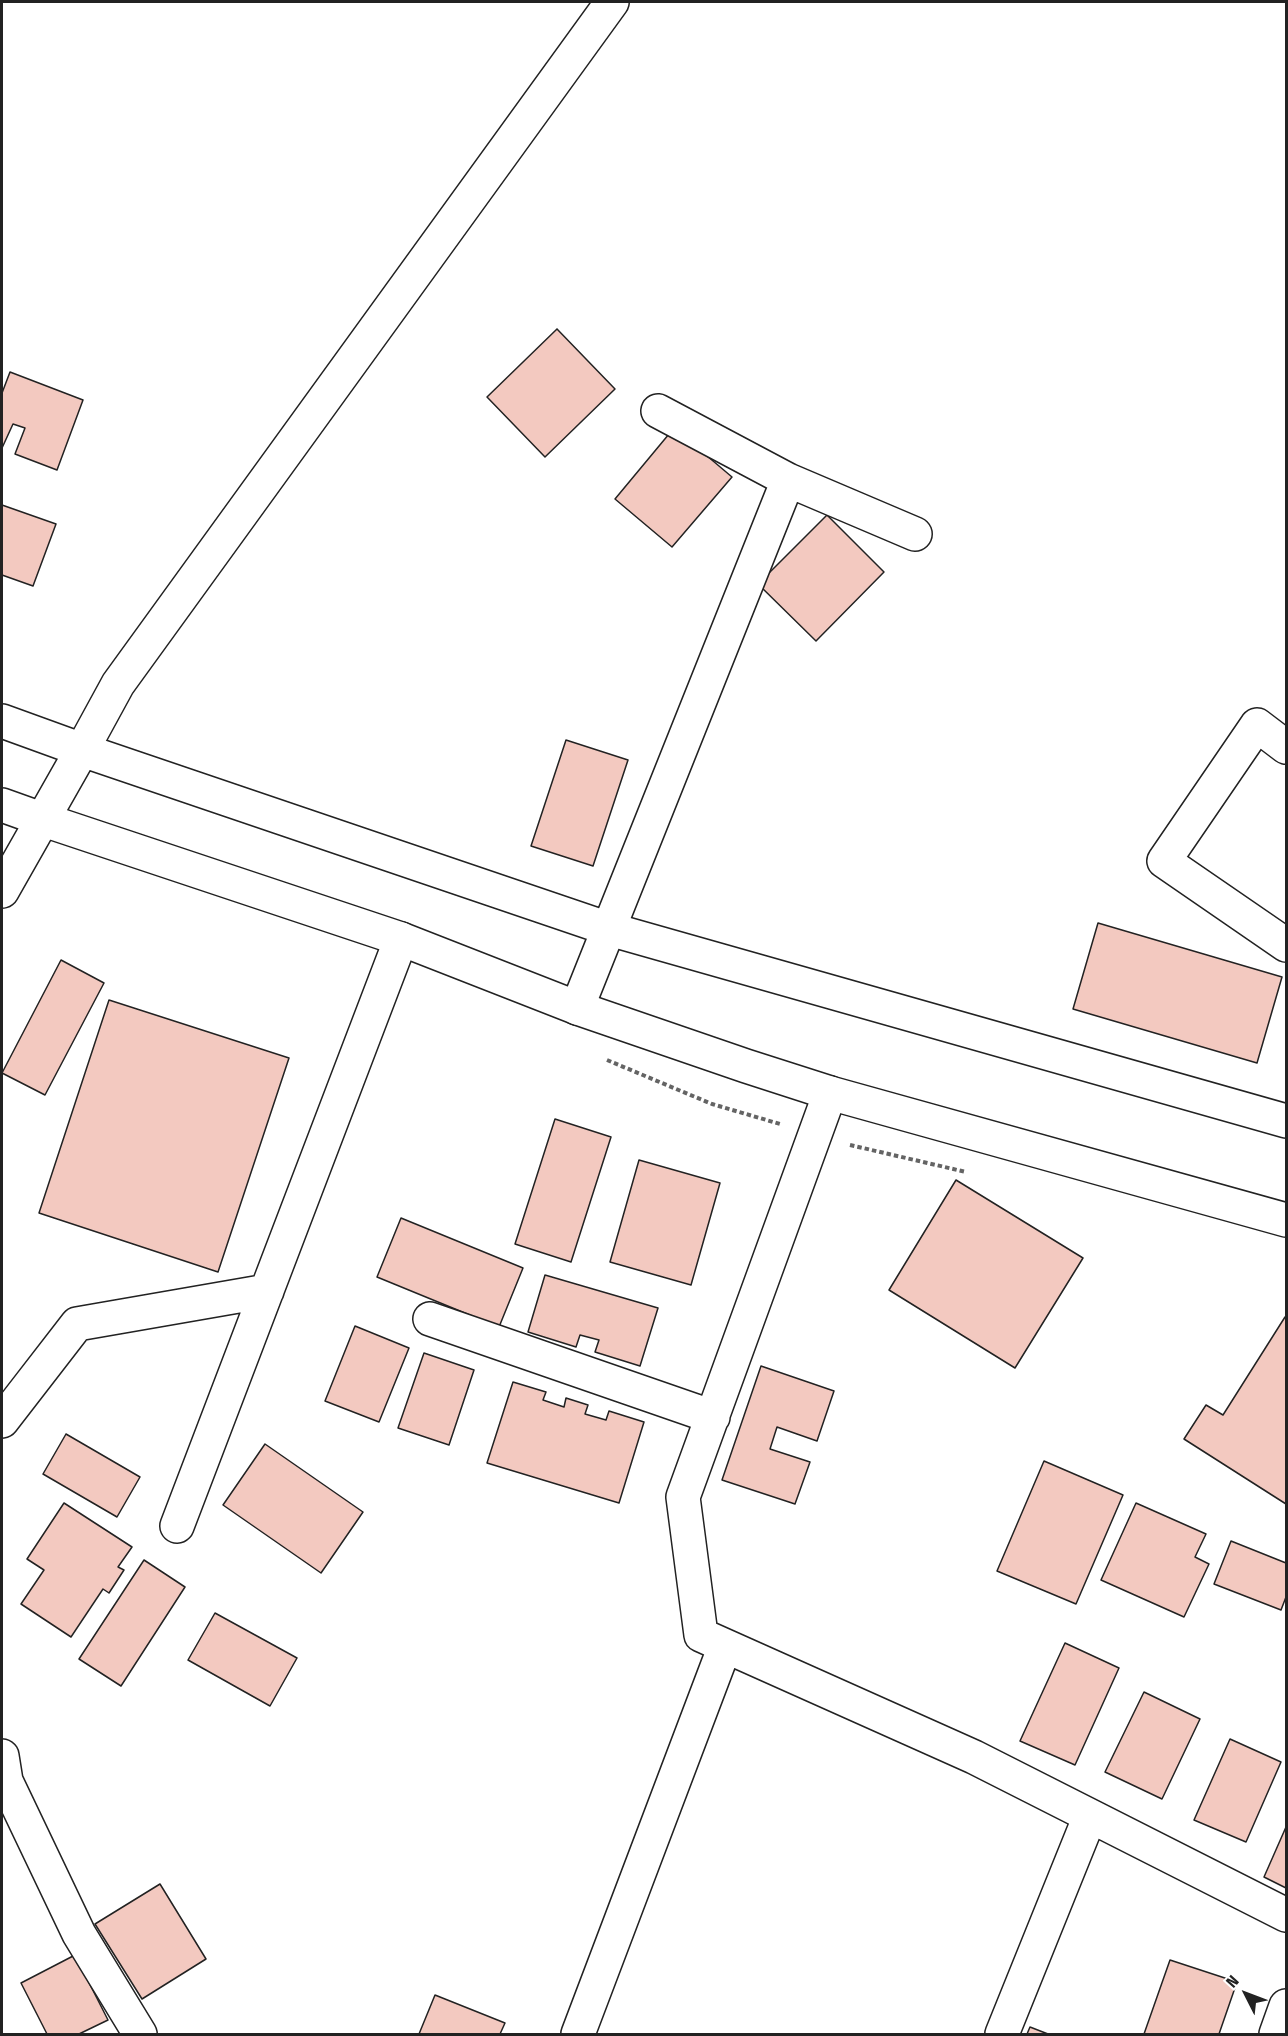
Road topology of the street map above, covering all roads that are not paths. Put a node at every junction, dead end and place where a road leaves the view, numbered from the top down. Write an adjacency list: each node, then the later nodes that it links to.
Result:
1 (612, 2): 7 (main road)
2 (658, 411): 3 (main road)
3 (788, 480): 4 (main road); 11 (main road)
4 (915, 534)
5 (2, 721): 7 (main road)
6 (1287, 747): 13 (main road)
7 (82, 750): 9 (main road); 11 (main road)
8 (2, 805): 9 (main road)
9 (44, 820): 10 (main road); 12 (main road)
10 (2, 891)
11 (609, 929): 14 (main road); 16 (main road)
12 (401, 939): 14 (main road); 18 (main road)
13 (1287, 945)
14 (579, 1008): 15 (main road)
15 (830, 1093): 17 (main road); 20 (main road)
16 (1287, 1121)
17 (1287, 1220)
18 (267, 1291): 21 (main road); 22 (main road)
19 (430, 1319): 20 (main road)
20 (713, 1417): 23 (main road)
21 (2, 1421)
22 (177, 1526)
23 (725, 1646): 25 (main road); 29 (main road)
24 (2, 1756): 28 (main road)
25 (1090, 1815): 26 (main road); 30 (main road)
26 (1287, 1916)
27 (1287, 2006): 31 (main road)
28 (140, 2034)
29 (578, 2034)
30 (1002, 2034)
31 (1276, 2034)

